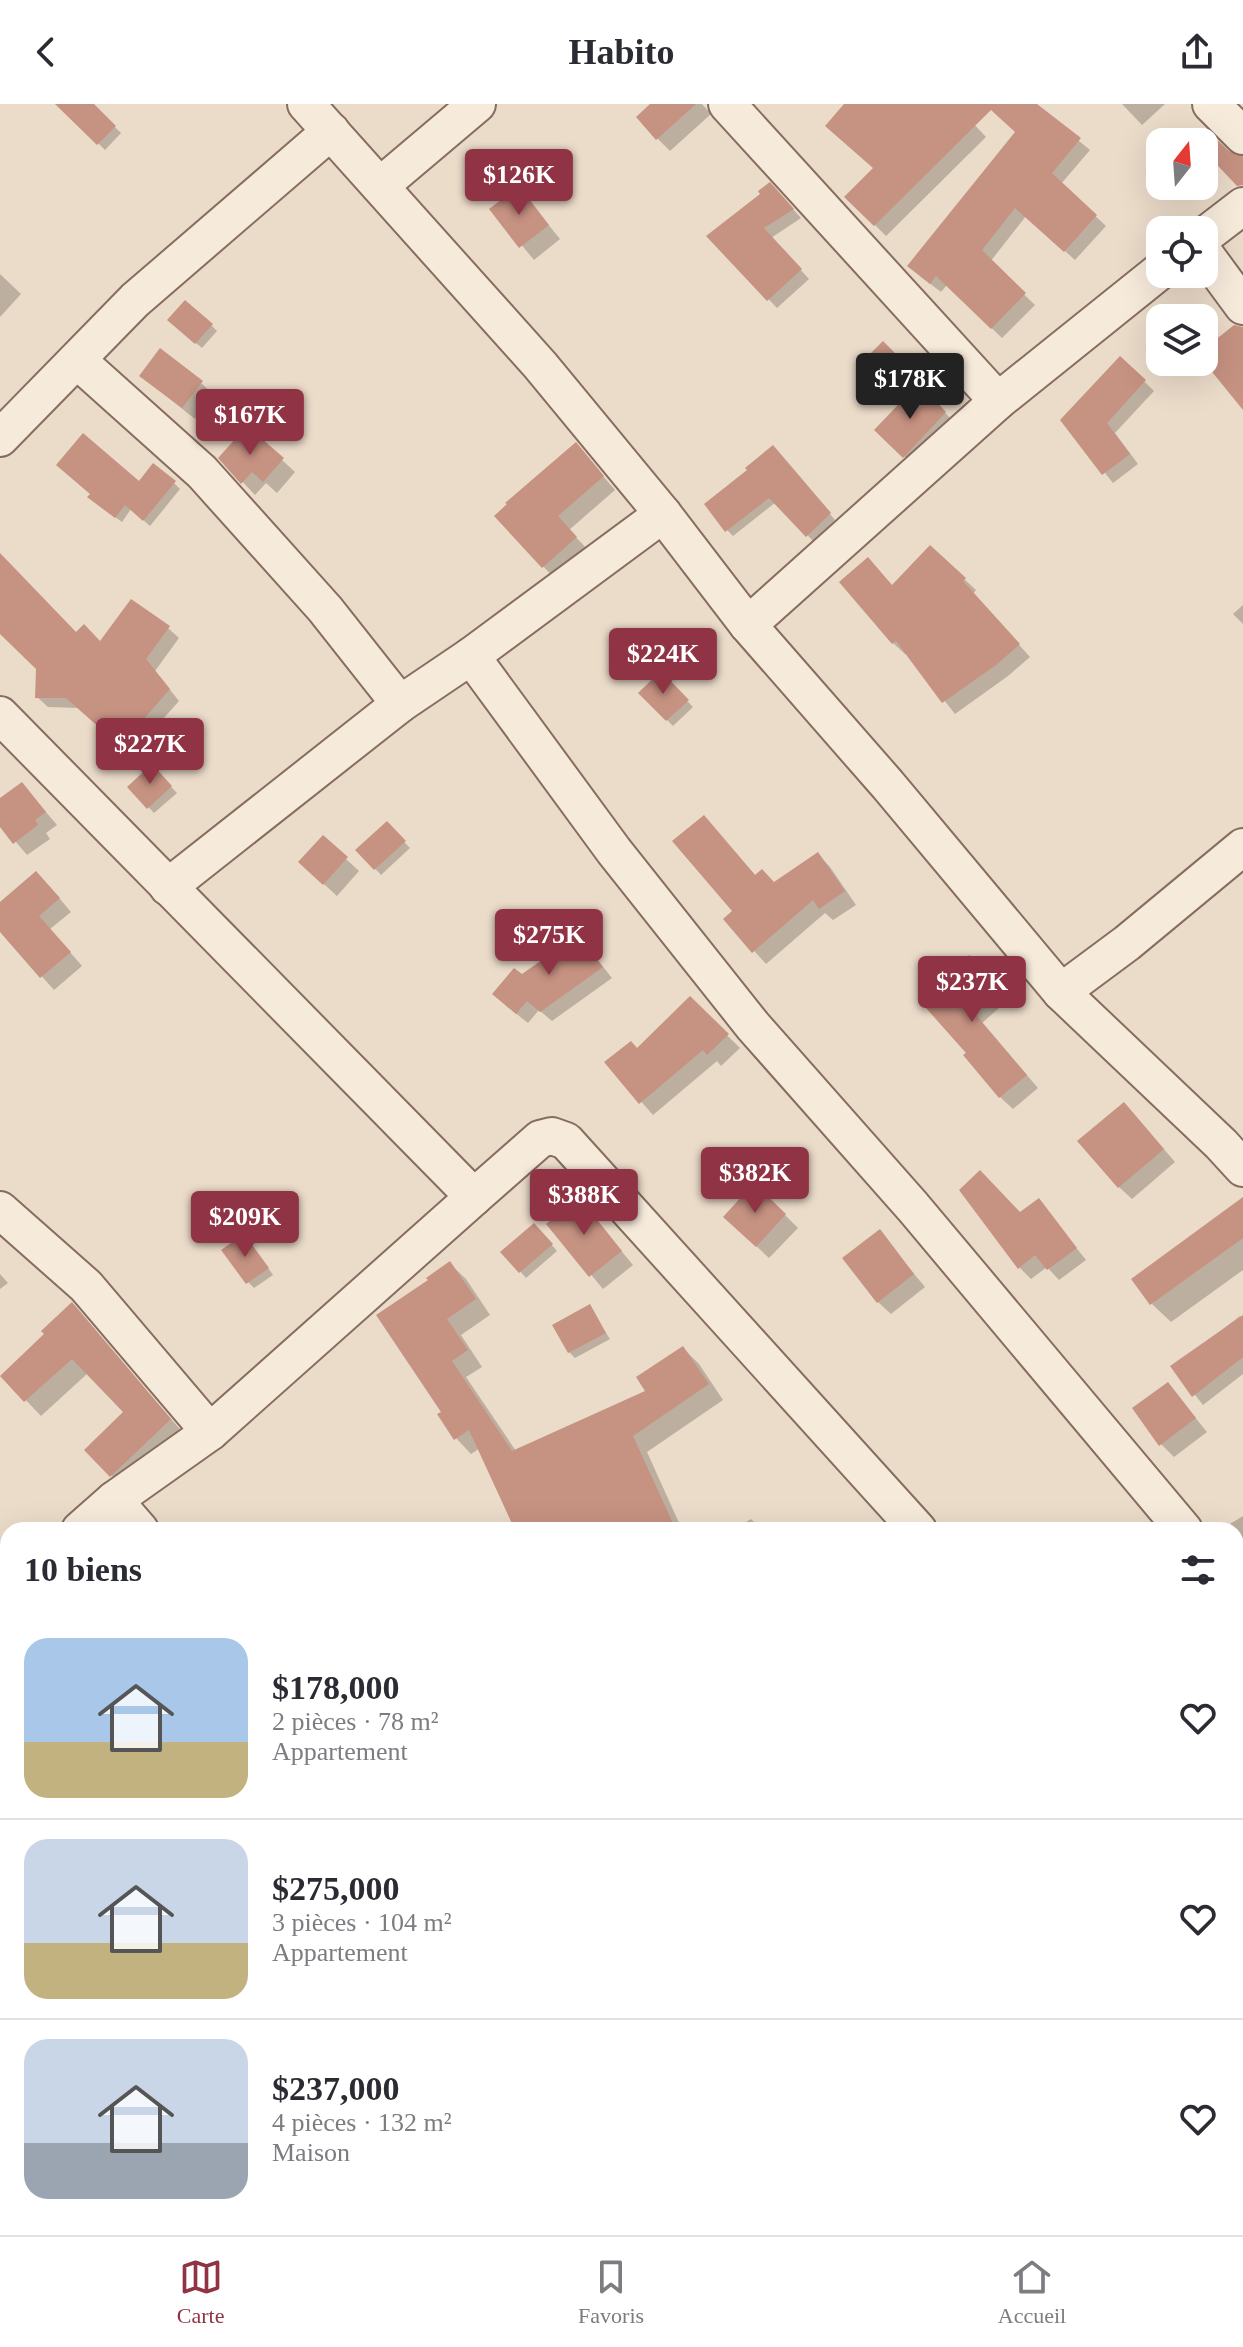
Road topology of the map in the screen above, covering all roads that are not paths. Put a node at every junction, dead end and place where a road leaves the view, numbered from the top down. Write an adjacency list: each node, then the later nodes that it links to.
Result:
1 (306, 104): 5 (street)
2 (477, 104): 7 (street)
3 (727, 104): 14 (street)
4 (1211, 104): 6 (street)
5 (331, 131): 7 (street); 13 (street)
6 (1243, 136)
7 (380, 186): 16 (street)
8 (1243, 206): 9 (street)
9 (1218, 225)
10 (1218, 272): 12 (street)
11 (1146, 282): 14 (street)
12 (1243, 306)
13 (77, 360): 15 (street); 19 (street)
14 (998, 401): 17 (street)
15 (0, 438)
16 (663, 514): 17 (street); 18 (street)
17 (748, 625): 23 (street)
18 (471, 656): 19 (street); 32 (street)
19 (400, 704): 22 (street)
20 (0, 715): 22 (street)
21 (1243, 847): 23 (street)
22 (168, 887): 25 (street)
23 (1061, 992): 24 (street)
24 (1243, 1168)
25 (474, 1197): 27 (street); 31 (street)
26 (0, 1210): 27 (street)
27 (210, 1432): 28 (street)
28 (114, 1500): 29 (street); 30 (street)
29 (89, 1522)
30 (133, 1522)
31 (911, 1522)
32 (1177, 1522)

